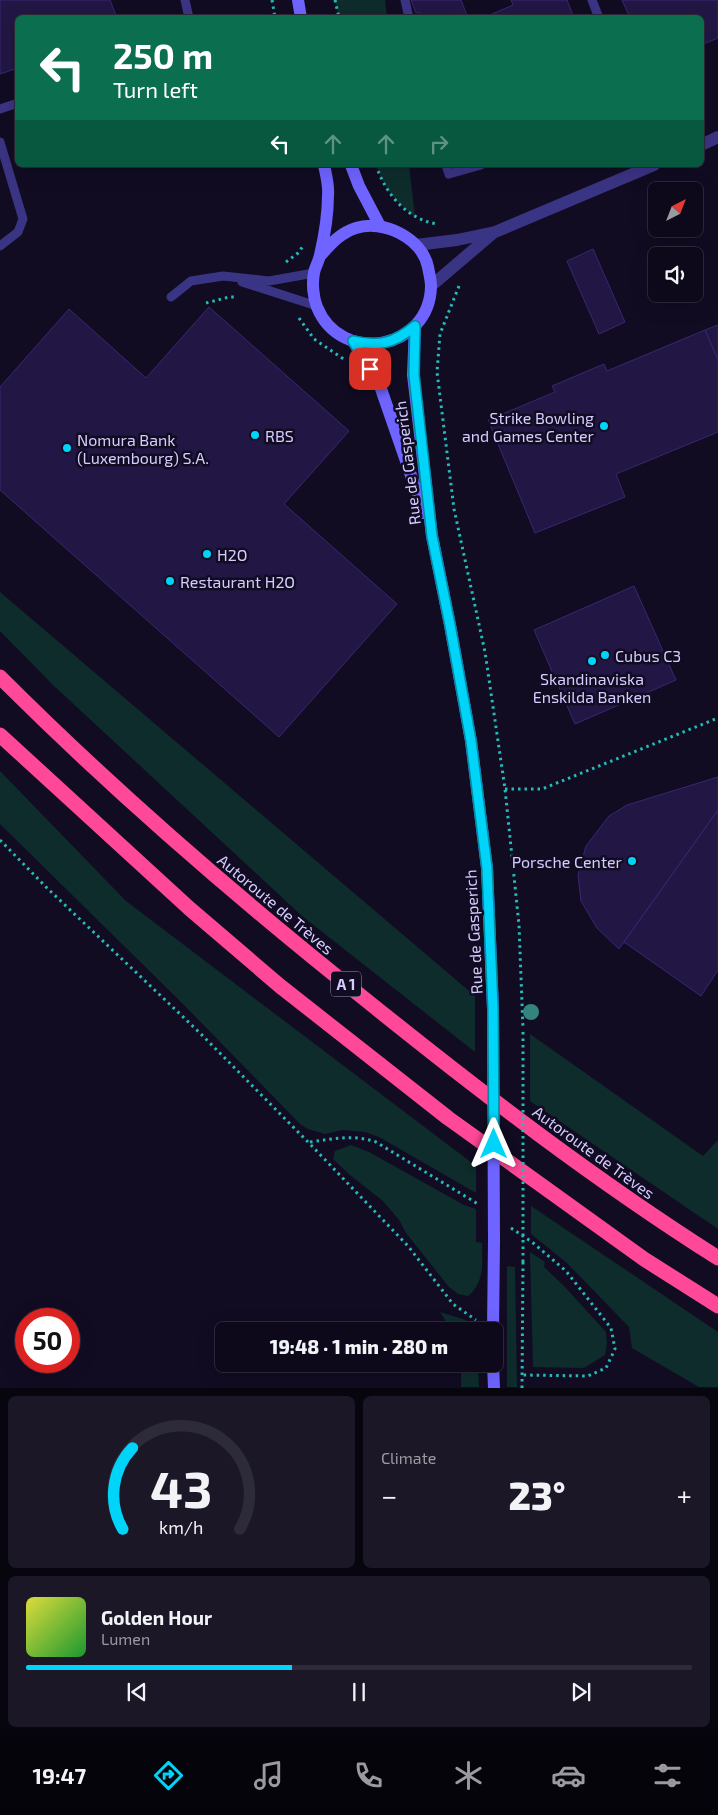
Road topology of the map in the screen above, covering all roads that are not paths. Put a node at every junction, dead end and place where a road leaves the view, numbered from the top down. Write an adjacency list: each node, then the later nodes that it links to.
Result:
1 (185, 0): 5 (lane)
2 (298, 0): 6 (main road)
3 (405, 0): 7 (lane)
4 (592, 0): 8 (lane)
5 (188, 15)
6 (300, 15)
7 (408, 15)
8 (598, 15)
9 (15, 104): 10 (lane)
10 (0, 109)
11 (718, 137): 13 (street)
12 (0, 142): 22 (lane)
13 (704, 144)
14 (324, 167): 23 (main road)
15 (352, 167): 19 (main road)
16 (447, 167): 17 (lane)
17 (474, 167)
18 (649, 167): 20 (street)
19 (380, 226): 21 (main road); 23 (main road)
20 (494, 232): 21 (street); 26 (street)
21 (416, 245): 26 (main road)
22 (0, 246)
23 (320, 256): 24 (main road)
24 (314, 273): 25 (lane); 28 (main road)
25 (223, 276): 27 (lane); 28 (lane)
26 (431, 286): 29 (main road)
27 (171, 297)
28 (317, 306): 30 (main road)
29 (415, 326): 30 (main road); 31 (main road, Rue de Gasperich)
30 (353, 341): 31 (main road, Rue de Gasperich)
31 (432, 536): 36 (main road, Rue de Gasperich, bridge)
32 (0, 677): 34 (highway, Autoroute de Trèves / A 1)
33 (0, 735): 35 (highway, A 1)
34 (718, 1258)
35 (718, 1306)
36 (493, 1322)
37 (493, 1372): 38 (main road)
38 (494, 1388)

